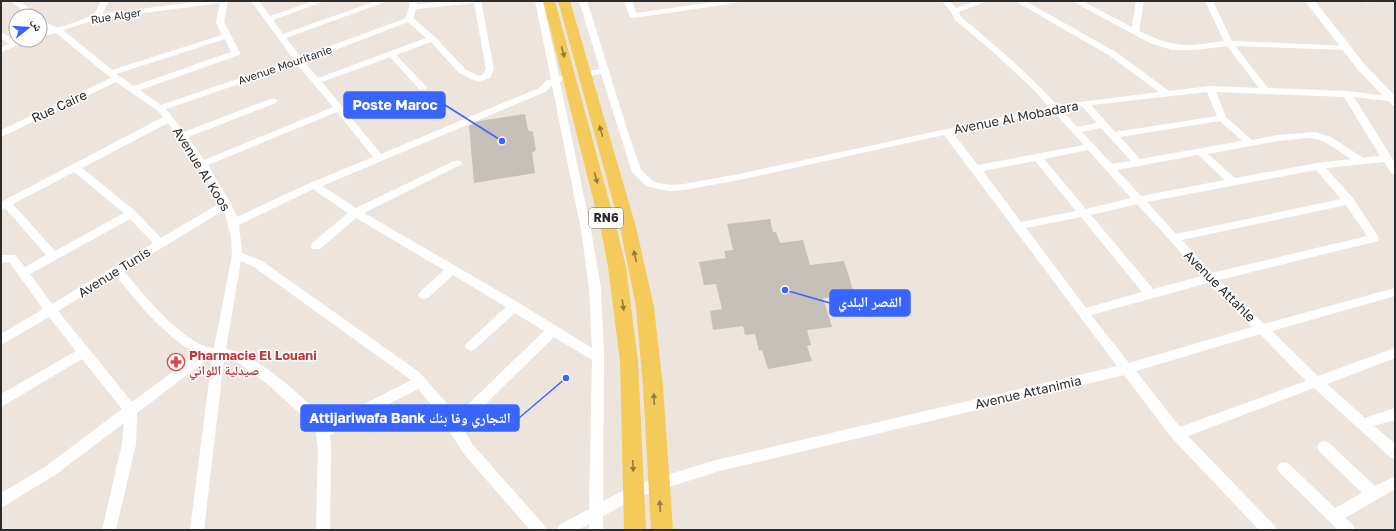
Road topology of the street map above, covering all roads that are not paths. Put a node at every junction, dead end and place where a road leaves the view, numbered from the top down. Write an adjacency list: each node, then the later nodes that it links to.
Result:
1 (15, 1): 24 (street)
2 (105, 1): 26 (street)
3 (218, 1): 26 (street, Rue Alger)
4 (224, 1): 33 (street)
5 (255, 1): 27 (street)
6 (321, 1): 27 (street)
7 (476, 1): 22 (street); 35 (street)
8 (539, 1): 43 (street)
9 (549, 1): 43 (main road, RN6, one-way to 43)
10 (564, 1): 44 (main road, RN6)
11 (584, 1): 40 (street)
12 (628, 1): 23 (street)
13 (736, 1): 23 (street)
14 (946, 1): 25 (street, Avenue Attahle)
15 (982, 1): 25 (street)
16 (1018, 1): 49 (street)
17 (1076, 1): 32 (street)
18 (1140, 1): 32 (street)
19 (1209, 1): 36 (street)
20 (1310, 1): 37 (street)
21 (381, 2): 34 (street)
22 (413, 4): 28 (street)
23 (696, 4)
24 (24, 8)
25 (955, 11): 56 (street, Avenue Attahle)
26 (97, 17): 30 (street, Rue Alger)
27 (268, 19): 34 (street)
28 (409, 19): 35 (street); 39 (street, Avenue Mouritanie)
29 (48, 26): 30 (street, Avenue Al Koos)
30 (56, 29): 31 (street, Rue Alger); 41 (street, Avenue Al Koos)
31 (48, 32)
32 (1135, 32): 36 (street)
33 (227, 36): 41 (street, Rue Caire); 46 (street)
34 (281, 37): 39 (street)
35 (432, 39): 38 (street)
36 (1229, 43): 37 (street); 48 (street)
37 (1347, 48): 51 (street)
38 (391, 54): 42 (street); 45 (street)
39 (299, 61): 42 (street); 54 (street, Avenue Mouritanie)
40 (604, 71): 44 (street); 44 (street)
41 (114, 76): 46 (street, Avenue Al Koos); 62 (street, Rue Caire)
42 (317, 81): 55 (street)
43 (564, 83): 69 (street); 114 (street); 130 (main road, RN6, one-way to 130)
44 (596, 85): 61 (street, Avenue Al Mobadara); 128 (main road, RN6, one-way to 44)
45 (423, 88)
46 (133, 89): 54 (street, Avenue Al Koos)
47 (1210, 89): 48 (street, Avenue Al Mobadara); 49 (street, Avenue Al Mobadara); 58 (street)
48 (1265, 90): 50 (street, Avenue Al Mobadara)
49 (1167, 94): 53 (street, Avenue Al Mobadara)
50 (1347, 94): 51 (street, Avenue Al Mobadara); 70 (street)
51 (1394, 100)
52 (273, 101): 64 (street)
53 (1084, 103): 56 (street, Avenue Al Mobadara); 59 (street)
54 (160, 108): 57 (street, Avenue Al Koos)
55 (339, 108): 69 (street); 74 (street)
56 (1055, 108): 60 (street, Avenue Attahle); 61 (street, Avenue Al Mobadara)
57 (170, 118): 64 (street, Avenue Al Koos); 76 (street)
58 (1222, 118): 63 (street); 65 (street)
59 (1102, 124): 60 (street); 63 (street)
60 (1075, 130): 66 (street, Avenue Attahle)
61 (946, 131): 78 (street)
62 (1, 134)
63 (1112, 135): 73 (street)
64 (182, 136): 74 (street, Avenue Al Koos)
65 (1250, 143): 67 (street); 71 (street)
66 (1090, 147): 68 (street); 77 (street, Avenue Attahle)
67 (1201, 152): 73 (street); 80 (street)
68 (1037, 157): 78 (street); 87 (street)
69 (379, 158): 81 (street)
70 (1386, 158): 71 (street); 79 (street)
71 (1361, 161): 75 (street)
72 (457, 163): 86 (street)
73 (1138, 163): 77 (street)
74 (202, 164): 84 (street, Avenue Al Koos)
75 (1318, 166): 80 (street); 83 (street)
76 (76, 168): 85 (street); 88 (street)
77 (1109, 168): 82 (street, Avenue Attahle)
78 (976, 169): 90 (street)
79 (1395, 172)
80 (1234, 183): 82 (street)
81 (314, 185): 86 (street); 89 (street)
82 (1139, 200): 87 (street); 91 (street, Avenue Attahle)
83 (1349, 201): 91 (street); 100 (street)
84 (226, 204): 89 (street, Avenue Al Koos); 92 (street, Avenue Tunis)
85 (4, 205): 95 (street)
86 (356, 213): 93 (street); 97 (street)
87 (1084, 213): 90 (street); 103 (street)
88 (130, 214): 92 (street); 95 (street)
89 (233, 223): 94 (street, Avenue Al Koos)
90 (1019, 226): 106 (street)
91 (1173, 238): 100 (street, Avenue Attahle)
92 (160, 243): 98 (street, Avenue Tunis)
93 (316, 246)
94 (237, 254): 112 (street, Avenue Al Koos); 116 (street)
95 (54, 256): 99 (street)
96 (1, 259): 99 (street)
97 (452, 269): 102 (street); 104 (street)
98 (118, 271): 105 (street, Avenue Tunis); 112 (street)
99 (23, 273): 105 (street)
100 (1210, 278): 103 (street); 107 (street, Avenue Attahle)
101 (1395, 292): 107 (street, Avenue Attanimia)
102 (424, 295)
103 (1152, 295): 106 (street)
104 (515, 306): 108 (street); 110 (street)
105 (51, 311): 109 (street, Avenue Tunis); 111 (street)
106 (1083, 313): 115 (street)
107 (1262, 328): 115 (street, Avenue Attanimia); 117 (street, Avenue Attahle)
108 (552, 330): 114 (street); 122 (street)
109 (1, 340)
110 (471, 346)
111 (84, 352): 118 (street); 119 (street)
112 (213, 353): 119 (street); 123 (street); 136 (street, Avenue Al Koos)
113 (1395, 353): 117 (street)
114 (598, 358): 133 (street)
115 (1126, 369): 124 (street); 128 (street, Avenue Attanimia)
116 (420, 382): 122 (street); 123 (street)
117 (1316, 382): 121 (street, Avenue Attahle); 124 (street)
118 (1, 401)
119 (131, 411): 132 (street); 135 (street)
120 (1395, 414): 121 (street)
121 (1363, 424): 126 (street, Avenue Attahle)
122 (453, 427): 138 (street)
123 (322, 432): 137 (street)
124 (1176, 434): 143 (street)
125 (1324, 447): 131 (street)
126 (1395, 453)
127 (1284, 468): 134 (street)
128 (659, 482): 130 (street, Avenue Attanimia); 142 (main road, RN6, one-way to 128)
129 (1395, 482): 131 (street)
130 (634, 492): 133 (street, Avenue Attanimia); 141 (main road, RN6)
131 (1373, 494): 134 (street)
132 (1, 501)
133 (595, 514): 139 (street, Avenue Attanimia); 140 (street)
134 (1335, 516): 144 (street)
135 (109, 530)
136 (197, 530)
137 (323, 530)
138 (539, 530)
139 (564, 530)
140 (596, 530)
141 (635, 530)
142 (662, 530)
143 (1269, 530)
144 (1348, 530)

